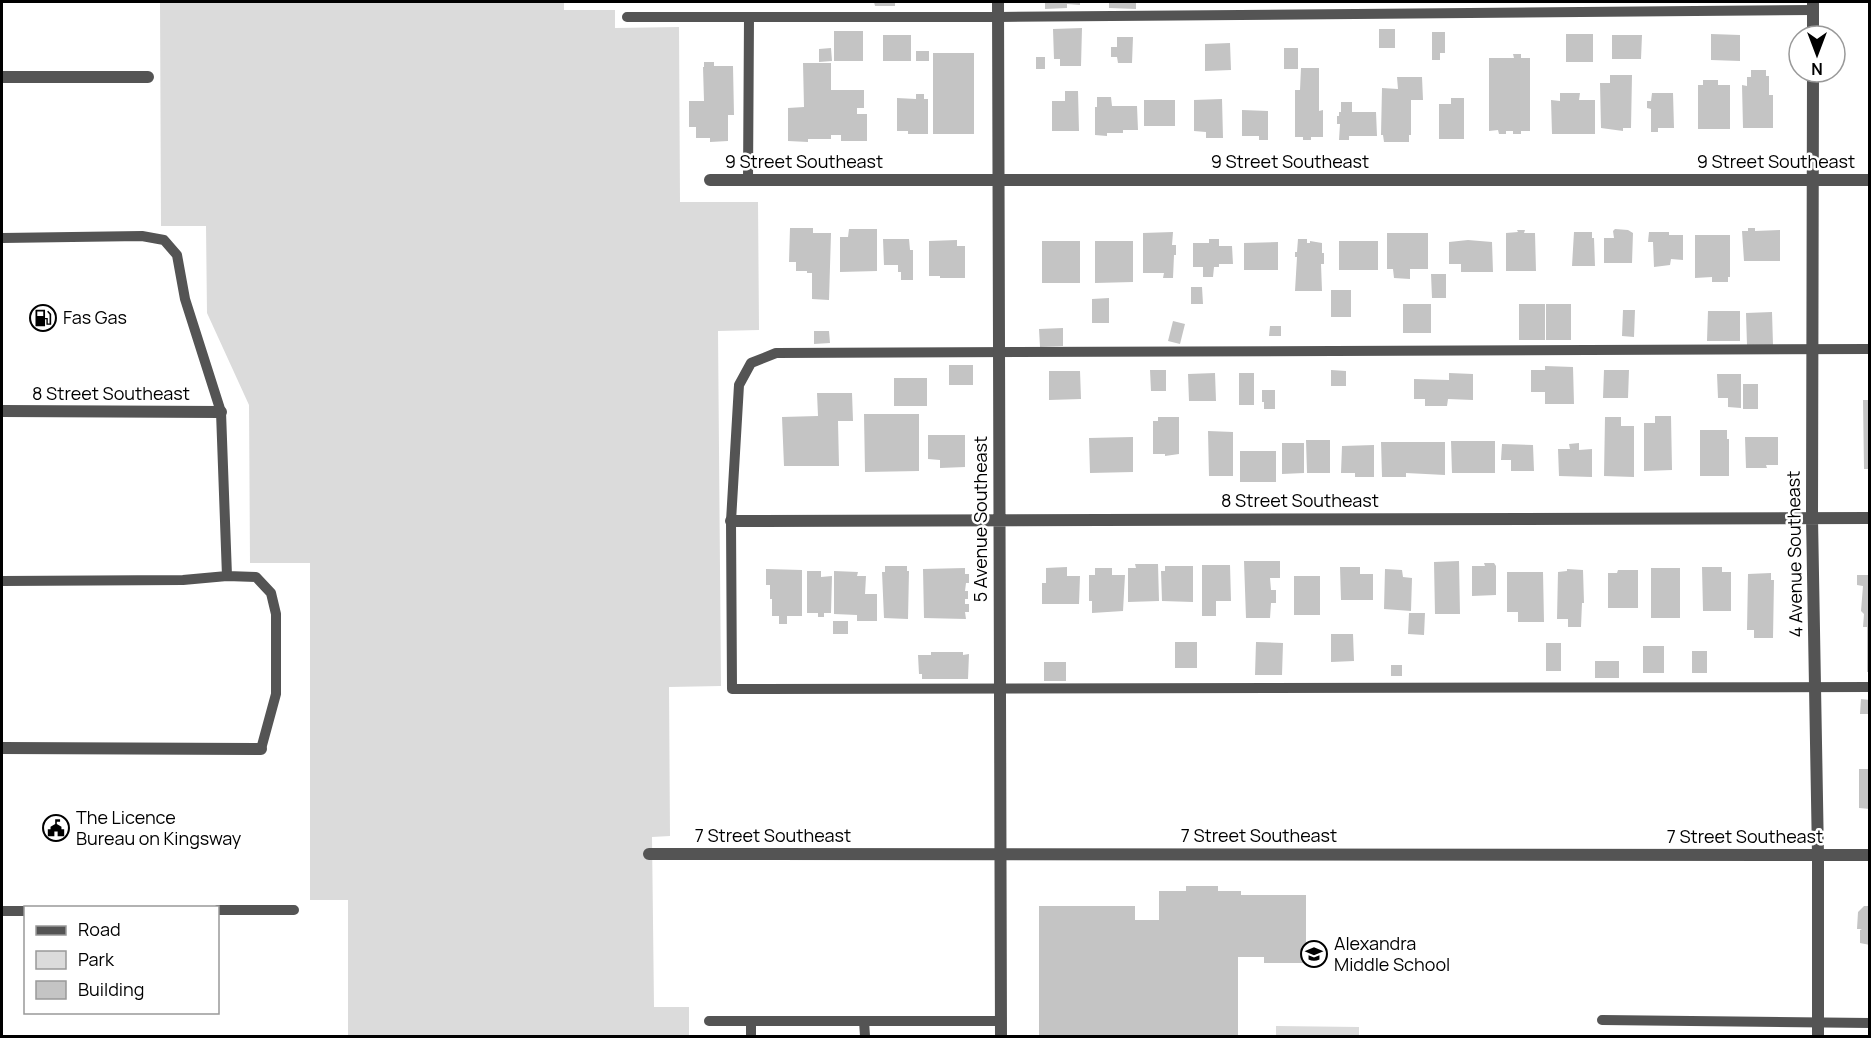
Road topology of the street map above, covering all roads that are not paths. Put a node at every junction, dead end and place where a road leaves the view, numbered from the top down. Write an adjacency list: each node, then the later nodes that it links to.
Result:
1 (998, 2): 5 (street, 5 Avenue Southeast)
2 (1813, 6): 5 (lane); 6 (street)
3 (627, 17): 4 (lane)
4 (749, 17): 5 (lane); 11 (lane)
5 (998, 17): 12 (street, 5 Avenue Southeast)
6 (1813, 24)
7 (2, 77): 8 (street)
8 (148, 77)
9 (1812, 84): 13 (street, 4 Avenue Southeast)
10 (710, 180): 11 (street, 9 Street Southeast)
11 (748, 180): 12 (street, 9 Street Southeast)
12 (998, 180): 13 (street, 9 Street Southeast); 18 (street, 5 Avenue Southeast)
13 (1812, 180): 14 (street, 9 Street Southeast); 17 (street, 4 Avenue Southeast)
14 (1869, 180)
15 (2, 238): 20 (lane)
16 (1869, 349): 17 (lane)
17 (1812, 350): 18 (lane); 21 (street, 4 Avenue Southeast)
18 (999, 352): 23 (street, 5 Avenue Southeast); 24 (lane)
19 (2, 411): 20 (street, 8 Street Southeast)
20 (221, 412): 25 (lane)
21 (1812, 518): 22 (street, 8 Street Southeast); 23 (street, 8 Street Southeast); 28 (street, 4 Avenue Southeast)
22 (1869, 518)
23 (999, 519): 24 (street, 8 Street Southeast); 29 (street, 5 Avenue Southeast)
24 (731, 522): 29 (lane)
25 (227, 576): 26 (lane); 31 (lane)
26 (2, 580)
27 (1869, 687): 28 (lane)
28 (1815, 688): 29 (lane); 34 (street, 4 Avenue Southeast)
29 (1000, 689): 33 (street, 5 Avenue Southeast)
30 (2, 748): 31 (street)
31 (261, 749)
32 (649, 854): 33 (street, 7 Street Southeast)
33 (1000, 854): 34 (street, 7 Street Southeast); 44 (street, 5 Avenue Southeast)
34 (1818, 855): 35 (street, 7 Street Southeast); 45 (street, 4 Avenue Southeast)
35 (1869, 855)
36 (219, 910): 37 (lane)
37 (294, 910)
38 (2, 911): 39 (lane)
39 (24, 911)
40 (1602, 1020): 45 (lane)
41 (709, 1021): 42 (lane)
42 (751, 1021): 43 (lane); 47 (lane)
43 (864, 1021): 44 (lane); 48 (lane)
44 (1001, 1021): 49 (street, 5 Avenue Southeast)
45 (1818, 1023): 46 (lane); 50 (street, 4 Avenue Southeast)
46 (1869, 1023)
47 (751, 1036)
48 (865, 1036)
49 (1001, 1036)
50 (1818, 1036)

